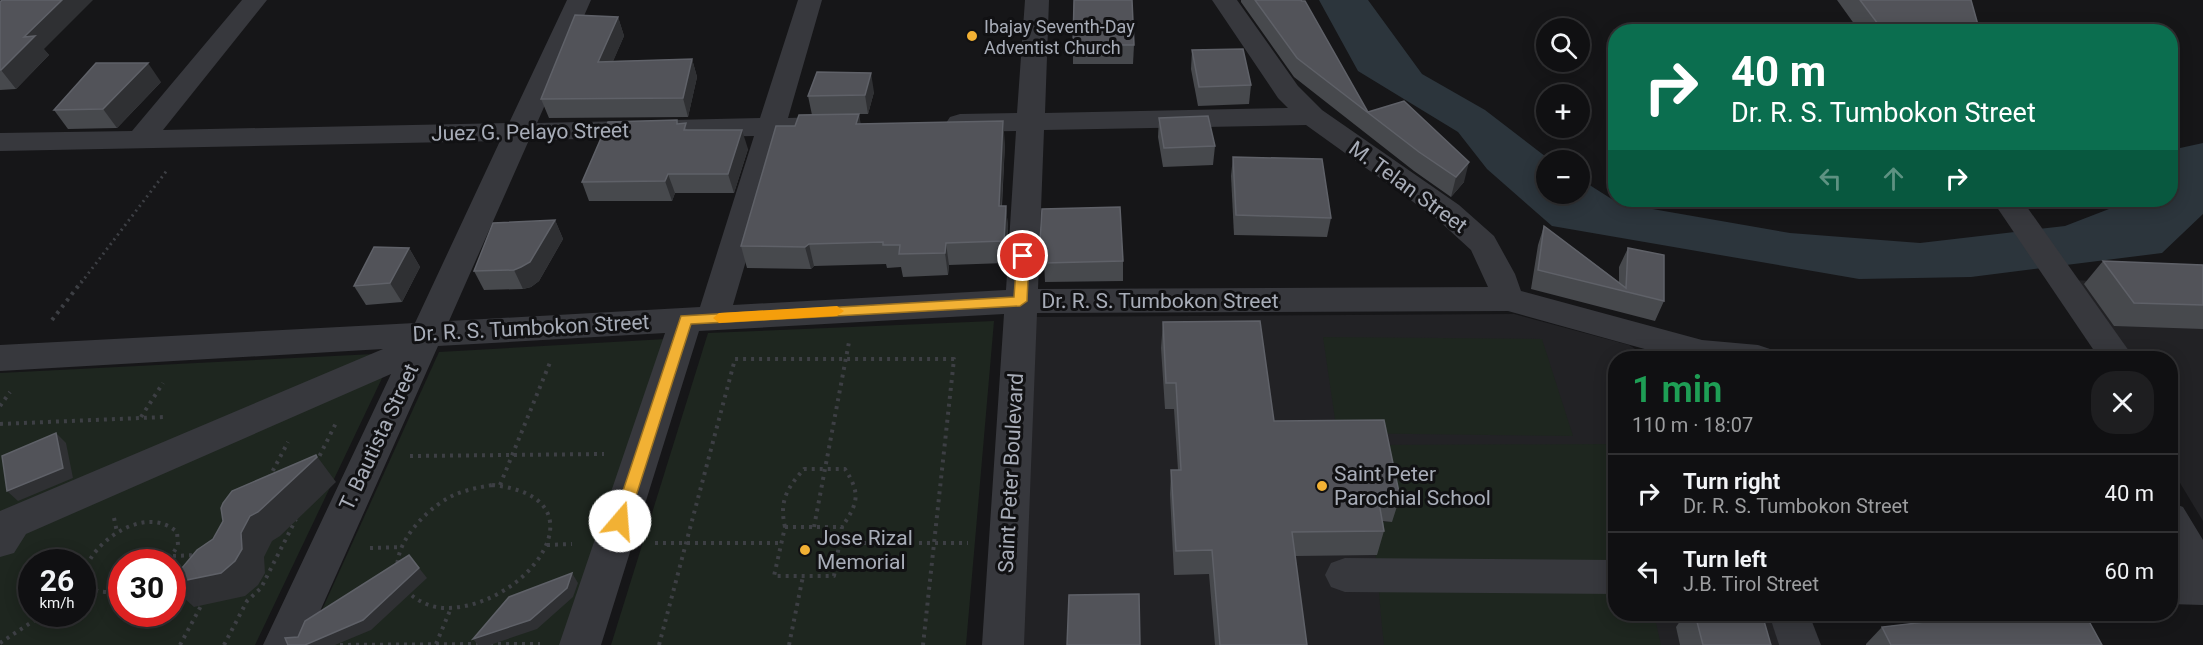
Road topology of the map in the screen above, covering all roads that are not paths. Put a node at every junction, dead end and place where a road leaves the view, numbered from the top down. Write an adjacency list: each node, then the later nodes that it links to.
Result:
1 (255, 0): 12 (street)
2 (579, 0): 11 (street, T. Bautista Street)
3 (810, 0): 10 (street)
4 (1037, 0): 7 (street, Saint Peter Boulevard)
5 (1224, 0): 6 (street, M. Telan Street)
6 (1312, 116): 7 (street); 15 (street, M. Telan Street)
7 (1031, 122): 8 (street); 16 (street, Saint Peter Boulevard)
8 (936, 124)
9 (842, 126): 10 (street, Juez G. Pelayo Street)
10 (771, 127): 11 (street, Juez G. Pelayo Street); 17 (street)
11 (519, 132): 12 (street, Juez G. Pelayo Street); 18 (street, T. Bautista Street)
12 (140, 139): 13 (street, Juez G. Pelayo Street)
13 (0, 142)
14 (2013, 207): 20 (street)
15 (1508, 299): 16 (street, Dr. R. S. Tumbokon Street); 19 (street, Dr. R. S. Tumbokon Street)
16 (1020, 301): 17 (street, Dr. R. S. Tumbokon Street); 32 (street, Saint Peter Boulevard)
17 (699, 319): 18 (street, Dr. R. S. Tumbokon Street); 30 (street)
18 (423, 341): 21 (street, Dr. R. S. Tumbokon Street); 23 (street); 31 (street, T. Bautista Street)
19 (1685, 351)
20 (2112, 351)
21 (12, 357)
22 (2178, 532): 25 (street)
23 (0, 541)
24 (1345, 575): 26 (street)
25 (2203, 575)
26 (1608, 577)
27 (2178, 587): 28 (street)
28 (2203, 588)
29 (1792, 621): 33 (street)
30 (566, 644)
31 (284, 645)
32 (1003, 645)
33 (1800, 645)

